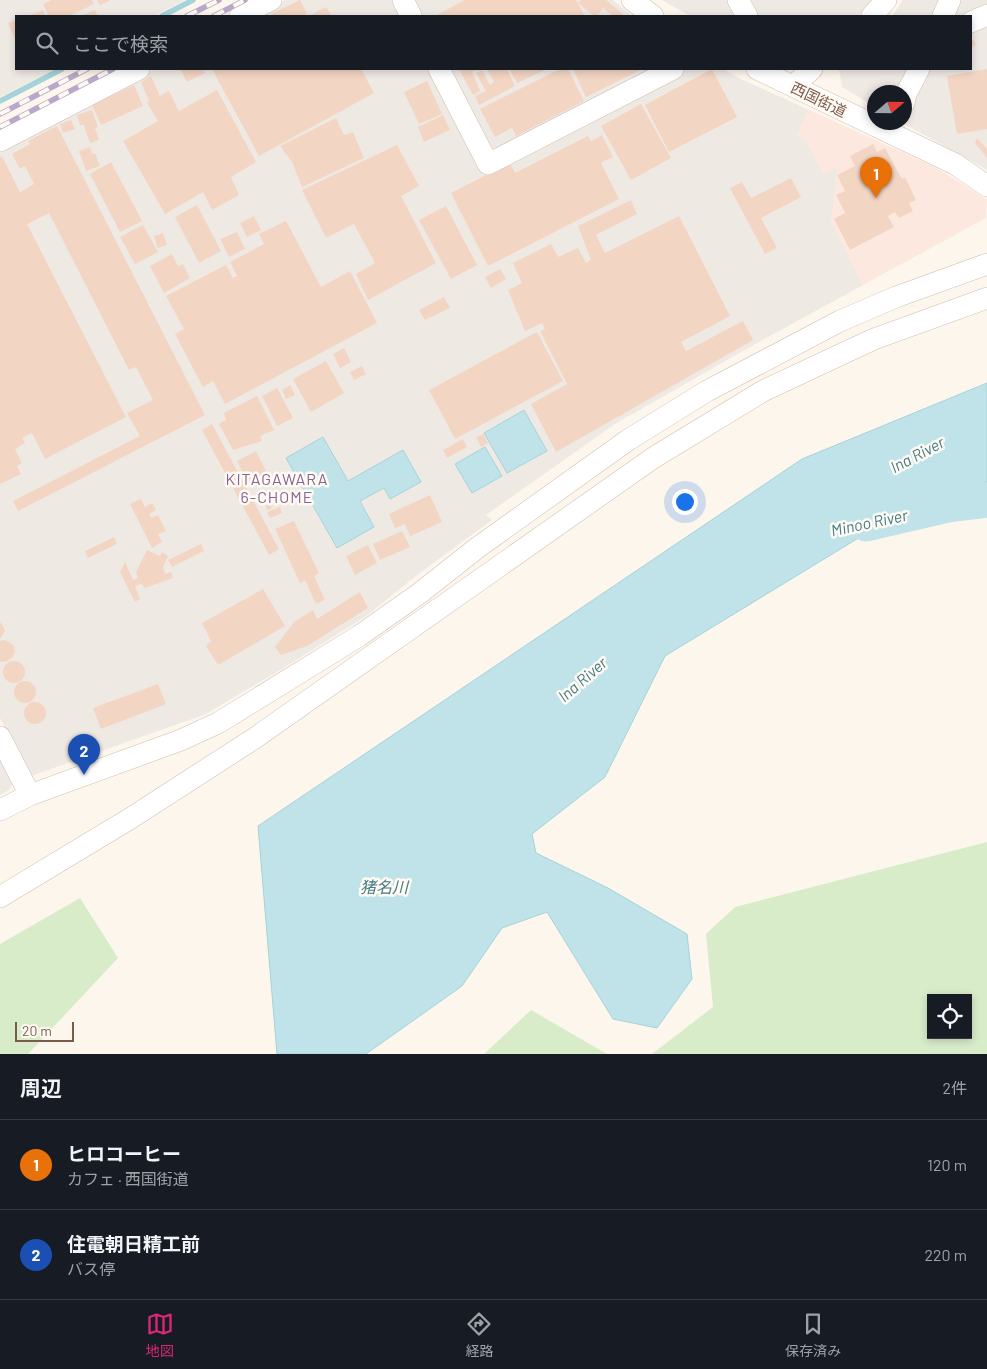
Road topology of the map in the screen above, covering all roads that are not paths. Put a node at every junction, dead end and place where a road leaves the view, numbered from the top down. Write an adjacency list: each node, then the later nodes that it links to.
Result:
1 (271, 0): 7 (street)
2 (403, 0): 8 (street)
3 (632, 0): 9 (street)
4 (738, 0): 10 (street)
5 (886, 0): 11 (street)
6 (950, 0): 12 (street)
7 (242, 15)
8 (411, 15)
9 (653, 15)
10 (746, 15)
11 (873, 15)
12 (943, 15)
13 (987, 15): 14 (street)
14 (972, 22)
15 (137, 70): 25 (street)
16 (440, 70): 17 (street)
17 (671, 70)
18 (759, 70): 22 (street, 西国街道)
19 (811, 70): 22 (street)
20 (918, 70): 21 (street)
21 (911, 85)
22 (793, 86): 23 (street, 西国街道)
23 (867, 116)
24 (901, 130): 26 (street, 西国街道)
25 (0, 141)
26 (987, 186)
27 (987, 264): 30 (street)
28 (987, 298): 32 (street)
29 (0, 737): 30 (street)
30 (30, 795): 31 (street)
31 (0, 810)
32 (0, 897)

